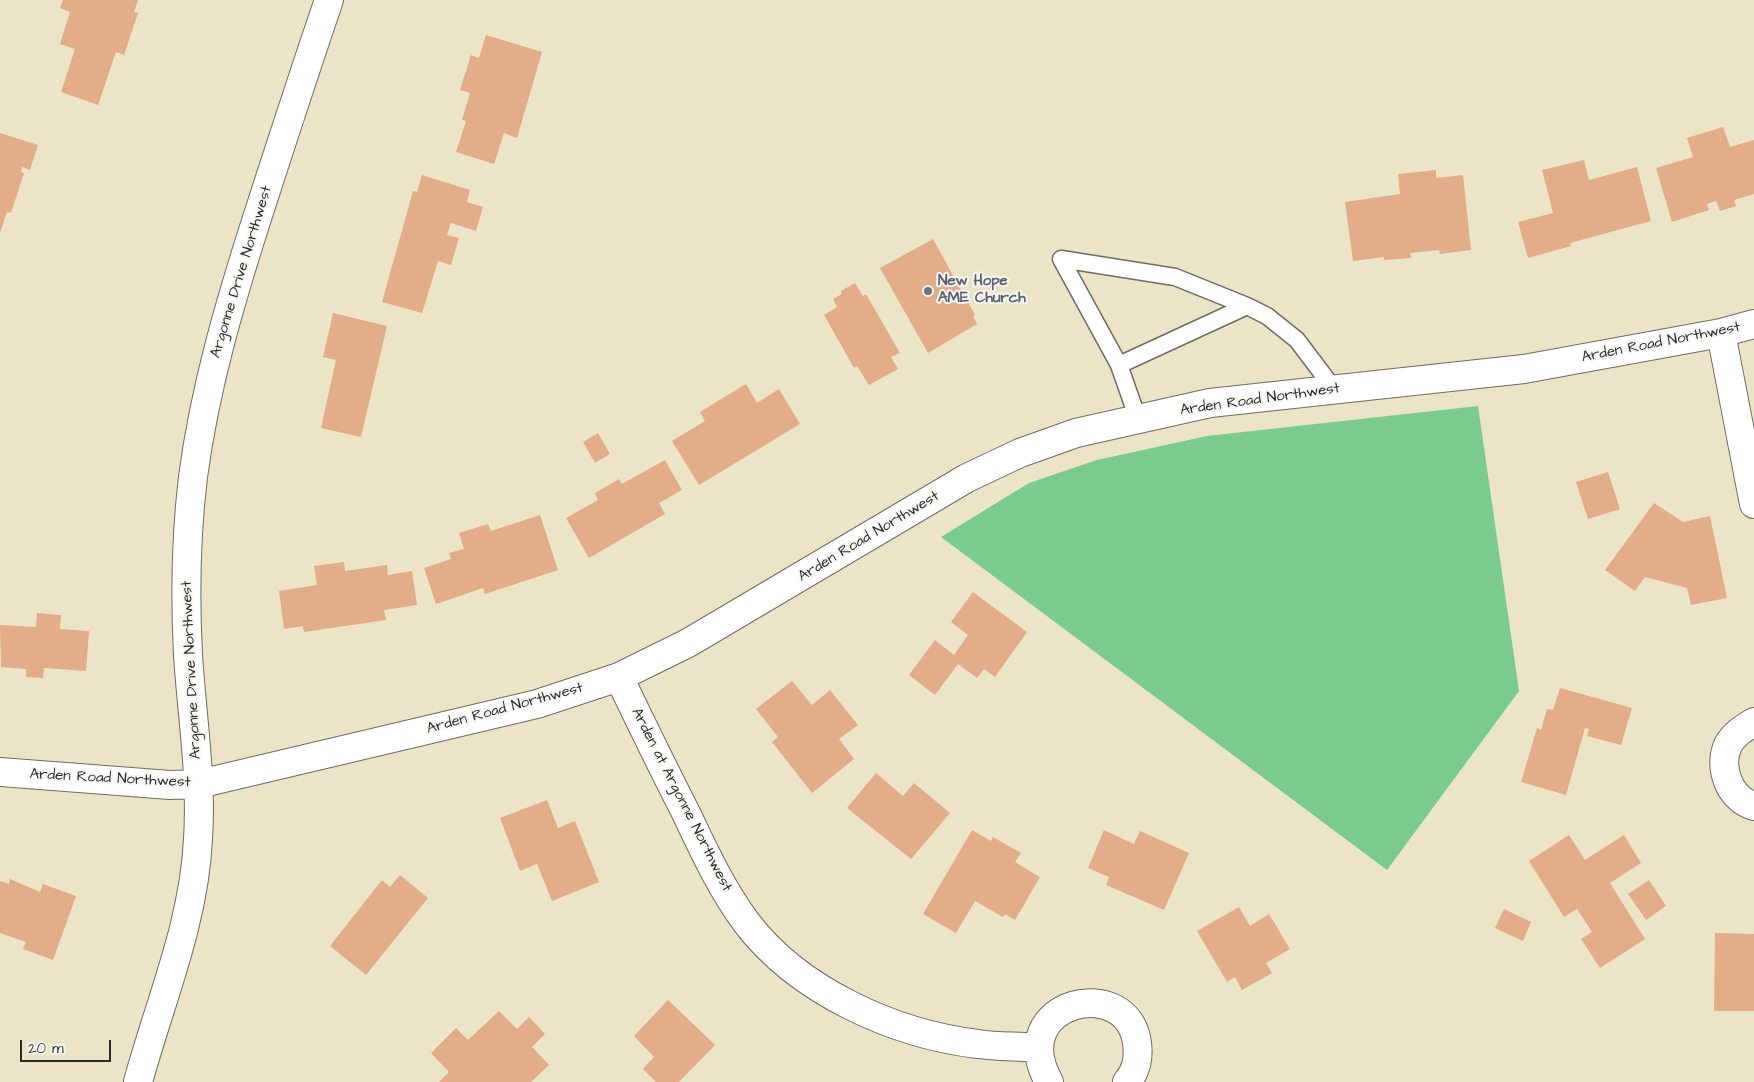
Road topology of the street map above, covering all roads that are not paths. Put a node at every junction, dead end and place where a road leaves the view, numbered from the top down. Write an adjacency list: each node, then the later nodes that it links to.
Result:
1 (329, 0): 12 (street, Argonne Drive Northwest)
2 (1247, 306): 5 (lane); 5 (lane); 6 (lane)
3 (1754, 324): 4 (street, Arden Road Northwest)
4 (1721, 333): 6 (street, Arden Road Northwest); 8 (street)
5 (1119, 365): 7 (lane)
6 (1334, 389): 7 (street, Arden Road Northwest)
7 (1138, 419): 9 (street, Arden Road Northwest)
8 (1754, 504)
9 (619, 677): 12 (street, Arden Road Northwest); 14 (street, Arden at Argonne Northwest)
10 (1754, 722): 13 (street)
11 (0, 772): 12 (street, Arden Road Northwest)
12 (199, 784): 15 (street, Argonne Drive Northwest)
13 (1754, 806)
14 (1038, 1048): 16 (street); 17 (street)
15 (138, 1082)
16 (1049, 1082)
17 (1128, 1082)

